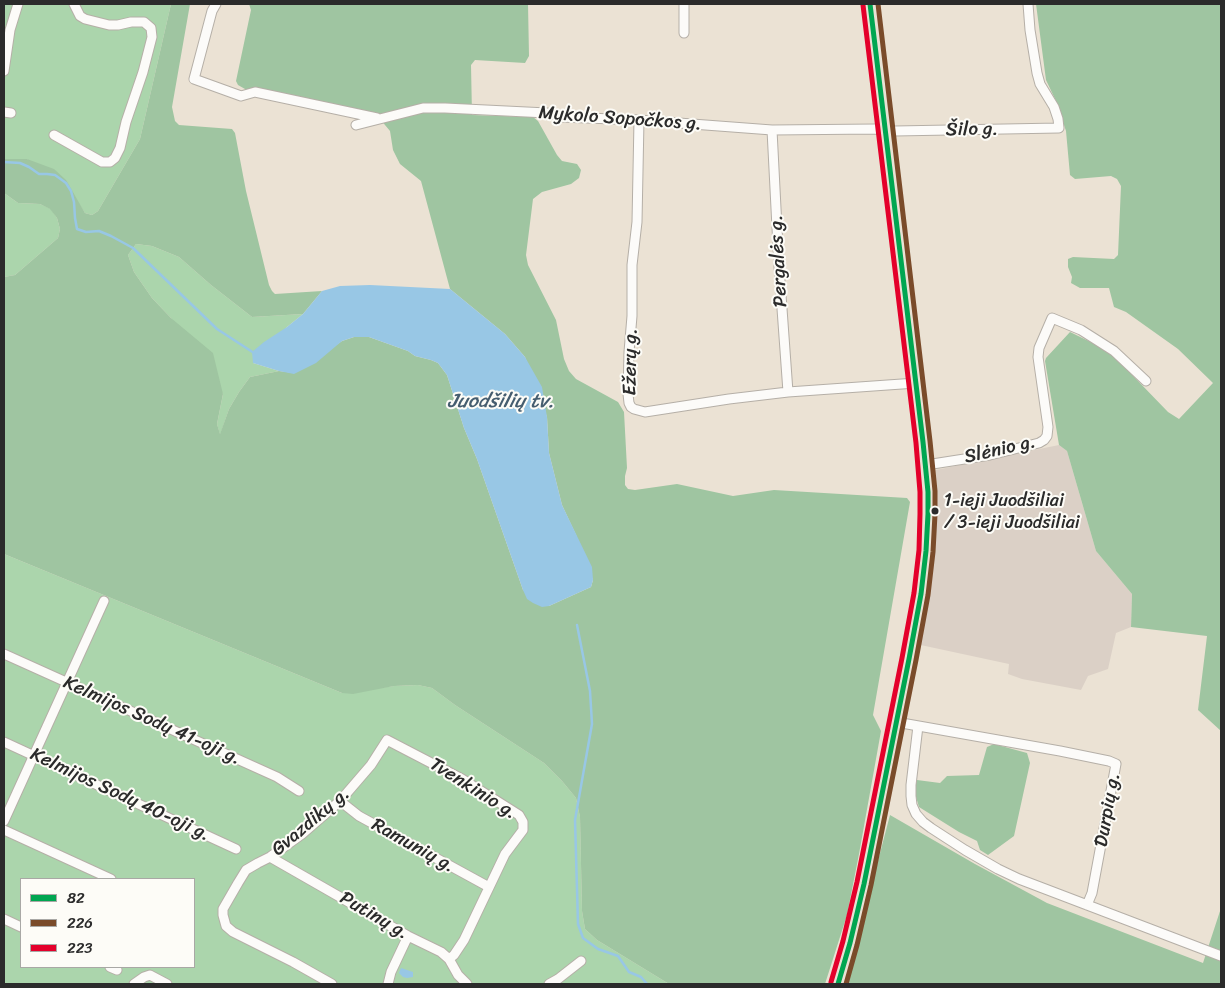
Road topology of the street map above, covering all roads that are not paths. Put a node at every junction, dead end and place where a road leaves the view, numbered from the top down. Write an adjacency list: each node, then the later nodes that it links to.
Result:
1 (18, 4): 8 (street)
2 (74, 4): 14 (street)
3 (216, 4): 9 (street)
4 (684, 4): 7 (street)
5 (870, 4): 13 (main road)
6 (1028, 4): 13 (street, Šilo g.)
7 (684, 33)
8 (4, 71)
9 (380, 119): 10 (street, Mykolo Sopočkos g.); 11 (street, Mykolo Sopočkos g.)
10 (639, 120): 12 (street, Mykolo Sopočkos g.); 17 (street, Ežerų g.)
11 (356, 125)
12 (772, 130): 13 (street, Mykolo Sopočkos g.); 17 (street, Pergalės g.)
13 (886, 130): 16 (main road)
14 (54, 135)
15 (1146, 381): 18 (street, Slėnio g.)
16 (916, 383): 17 (street, Ežerų g.); 18 (main road)
17 (788, 392)
18 (926, 465): 22 (main road)
19 (104, 601): 21 (street)
20 (4, 654): 21 (street, Kelmijos Sodų 41-oji g.)
21 (67, 683): 26 (street); 27 (street, Kelmijos Sodų 41-oji g.)
22 (896, 722): 23 (street, Durpių g.); 48 (main road)
23 (918, 726): 35 (street); 35 (street, Durpių g.)
24 (387, 740): 28 (street, Gvazdikų g.); 34 (street, Tvenkinio g.)
25 (4, 742): 26 (street, Kelmijos Sodų 40-oji g.)
26 (34, 756): 29 (street); 31 (street, Kelmijos Sodų 40-oji g.)
27 (299, 792)
28 (340, 801): 32 (street, Gvazdikų g.); 34 (street, Ramunių g.)
29 (4, 821)
30 (4, 830): 33 (street)
31 (236, 849)
32 (270, 857): 38 (street, Putinų g.); 44 (street, Gvazdikų g.)
33 (109, 878)
34 (489, 887): 40 (street, Tvenkinio g.)
35 (1087, 905): 39 (street)
36 (4, 919): 37 (street)
37 (20, 927)
38 (408, 936): 40 (street, Putinų g.); 45 (street)
39 (1221, 956)
40 (449, 959): 46 (street, Putinų g.)
41 (581, 961): 47 (street)
42 (134, 984): 43 (street)
43 (167, 984)
44 (332, 984)
45 (388, 984)
46 (467, 984)
47 (550, 984)
48 (838, 984)

